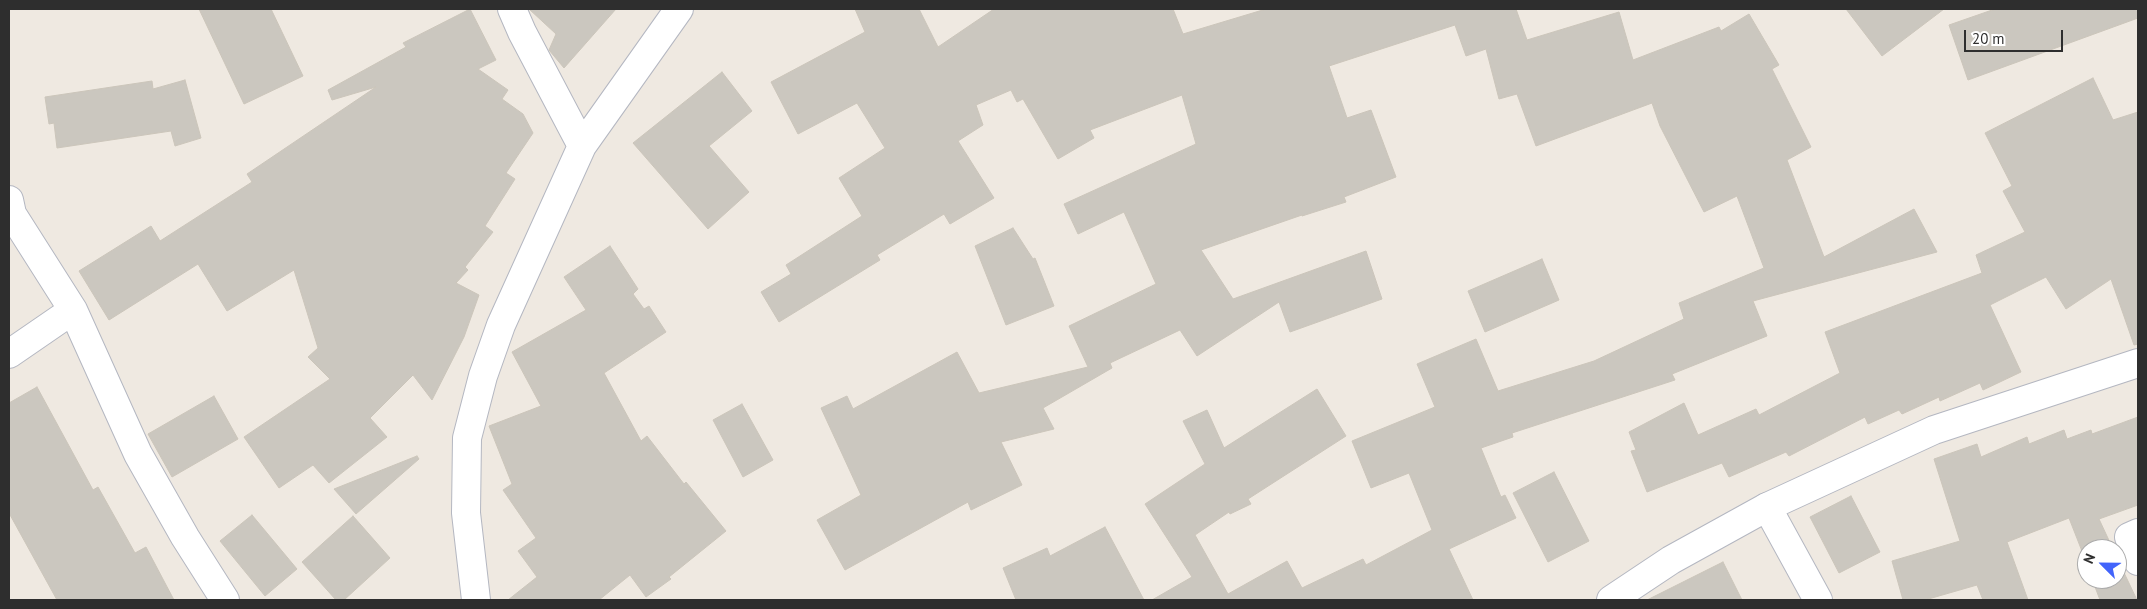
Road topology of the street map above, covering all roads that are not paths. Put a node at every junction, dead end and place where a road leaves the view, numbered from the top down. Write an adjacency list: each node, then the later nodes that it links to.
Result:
1 (512, 9): 3 (street)
2 (679, 9): 3 (street)
3 (582, 146): 12 (street)
4 (9, 200): 5 (street)
5 (73, 310): 6 (street); 11 (street)
6 (9, 354)
7 (2138, 362): 8 (street)
8 (1767, 507): 13 (street); 14 (street)
9 (2138, 533): 10 (street)
10 (2138, 561)
11 (226, 600)
12 (476, 600)
13 (1611, 600)
14 (1818, 600)

